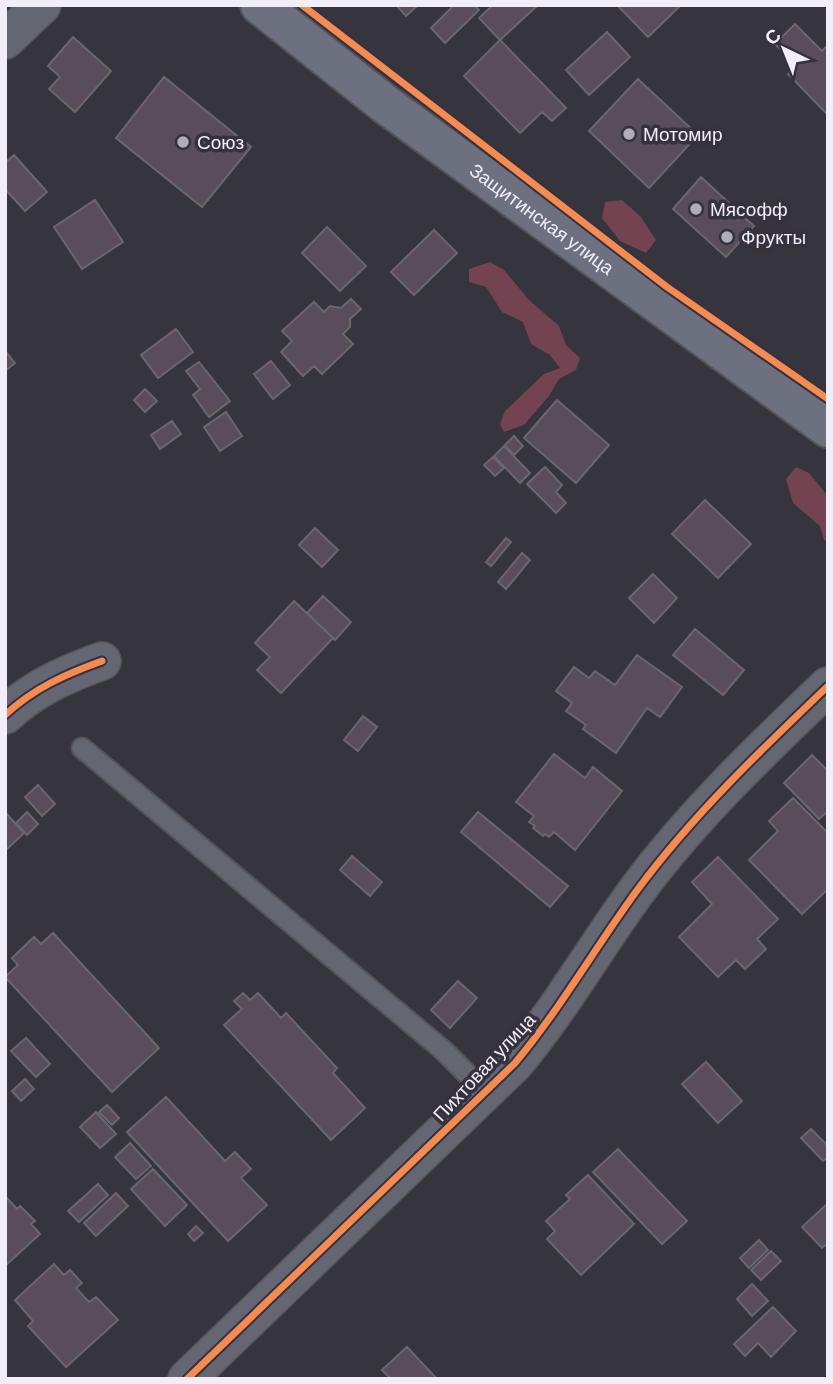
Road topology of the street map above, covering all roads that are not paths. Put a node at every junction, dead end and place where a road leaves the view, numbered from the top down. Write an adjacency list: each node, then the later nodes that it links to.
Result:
1 (42, 5): 3 (street)
2 (260, 5): 4 (main road, Защитинская улица)
3 (5, 40)
4 (828, 428)
5 (102, 660): 7 (street)
6 (828, 686): 9 (street, Пихтовая улица)
7 (5, 715)
8 (82, 748): 9 (lane)
9 (486, 1093): 10 (street, Пихтовая улица)
10 (187, 1379)

